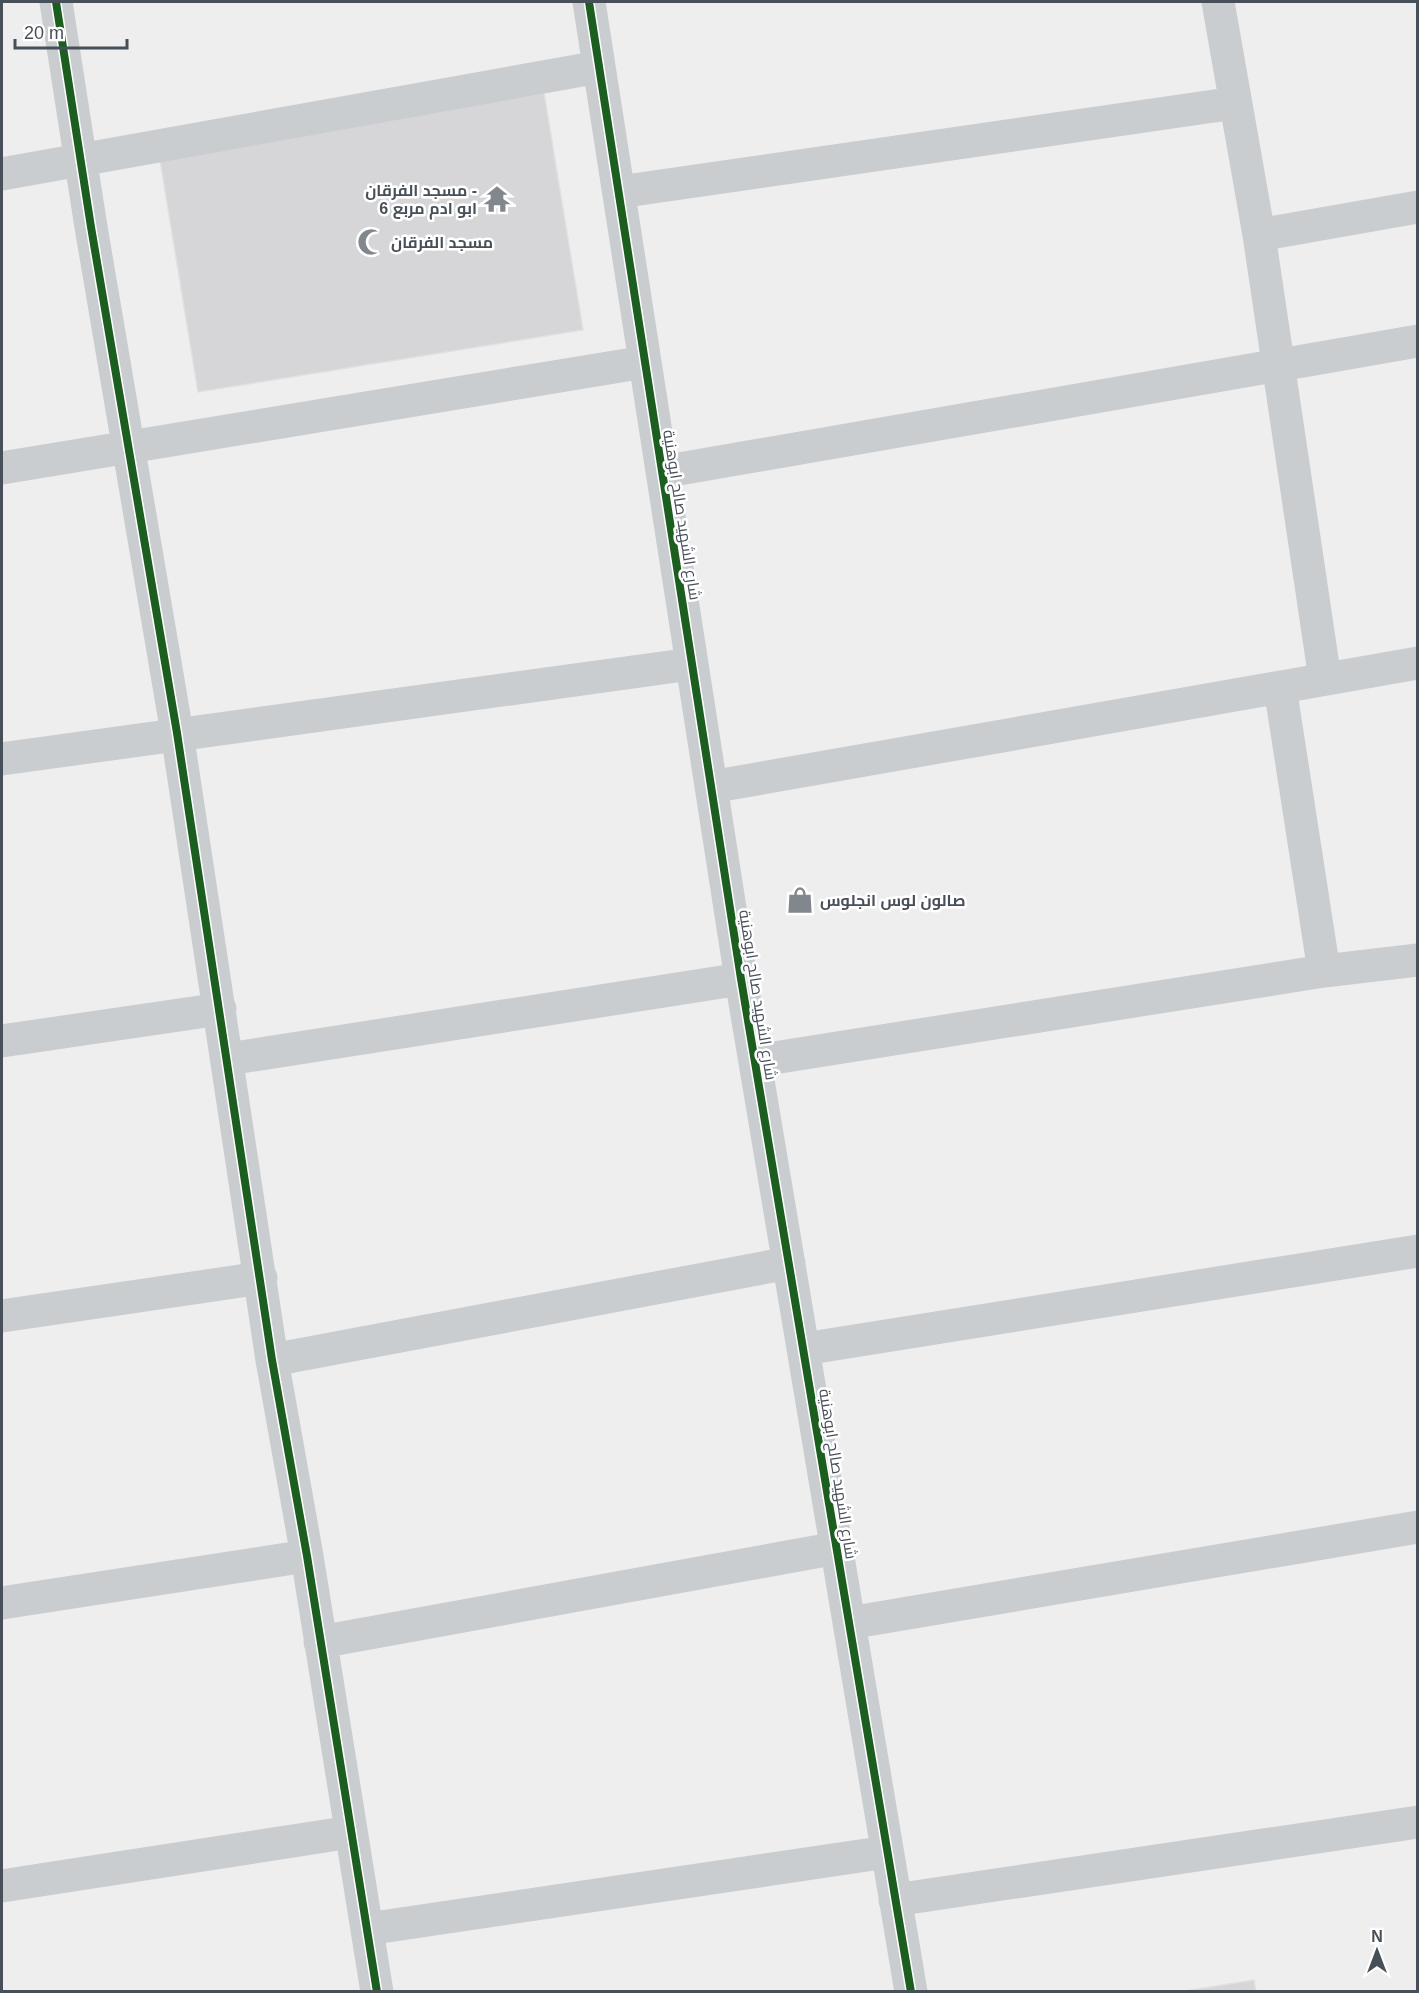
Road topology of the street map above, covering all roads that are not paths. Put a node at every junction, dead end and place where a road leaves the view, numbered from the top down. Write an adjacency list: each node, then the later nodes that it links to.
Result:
1 (56, 2): 6 (street)
2 (589, 2): 4 (street, شارع الشهيد صالح ابوهنية)
3 (1218, 2): 5 (street)
4 (599, 67): 6 (street); 8 (street, شارع الشهيد صالح ابوهنية)
5 (1235, 102): 8 (street); 10 (street)
6 (80, 160): 7 (street); 14 (street)
7 (2, 174)
8 (619, 192): 12 (street, شارع الشهيد صالح ابوهنية)
9 (1418, 207): 10 (street)
10 (1259, 235): 13 (street)
11 (1418, 341): 13 (street)
12 (645, 362): 14 (street); 16 (street, شارع الشهيد صالح ابوهنية)
13 (1279, 365): 16 (street); 19 (street)
14 (130, 448): 15 (street); 21 (street)
15 (2, 468)
16 (662, 472): 18 (street, شارع الشهيد صالح ابوهنية)
17 (1418, 663): 19 (street)
18 (691, 664): 21 (street); 23 (street, شارع الشهيد صالح ابوهنية)
19 (1325, 679): 20 (street)
20 (1280, 687): 23 (street); 25 (street)
21 (177, 733): 22 (street); 27 (street)
22 (2, 759)
23 (711, 787): 26 (street, شارع الشهيد صالح ابوهنية)
24 (1418, 960): 25 (street)
25 (1324, 971): 30 (street)
26 (741, 979): 29 (street); 30 (street, شارع الشهيد صالح ابوهنية)
27 (220, 1009): 28 (street); 29 (street)
28 (2, 1041)
29 (228, 1059): 33 (street)
30 (755, 1061): 32 (street, شارع الشهيد صالح ابوهنية)
31 (1418, 1251): 35 (street)
32 (789, 1263): 35 (street, شارع الشهيد صالح ابوهنية); 36 (street)
33 (261, 1278): 34 (street); 36 (street)
34 (2, 1316)
35 (804, 1349): 38 (street, شارع الشهيد صالح ابوهنية)
36 (272, 1360): 39 (street)
37 (1418, 1527): 41 (street)
38 (837, 1548): 41 (street, شارع الشهيد صالح ابوهنية); 42 (street)
39 (307, 1556): 40 (street); 42 (street)
40 (2, 1603)
41 (849, 1623): 45 (street, شارع الشهيد صالح ابوهنية)
42 (320, 1642): 44 (street)
43 (1418, 1822): 47 (street)
44 (351, 1832): 46 (street); 48 (street)
45 (887, 1852): 47 (street, شارع الشهيد صالح ابوهنية); 48 (street)
46 (2, 1886)
47 (895, 1900): 50 (street, شارع الشهيد صالح ابوهنية)
48 (367, 1929): 49 (street)
49 (377, 1992)
50 (911, 1992)

